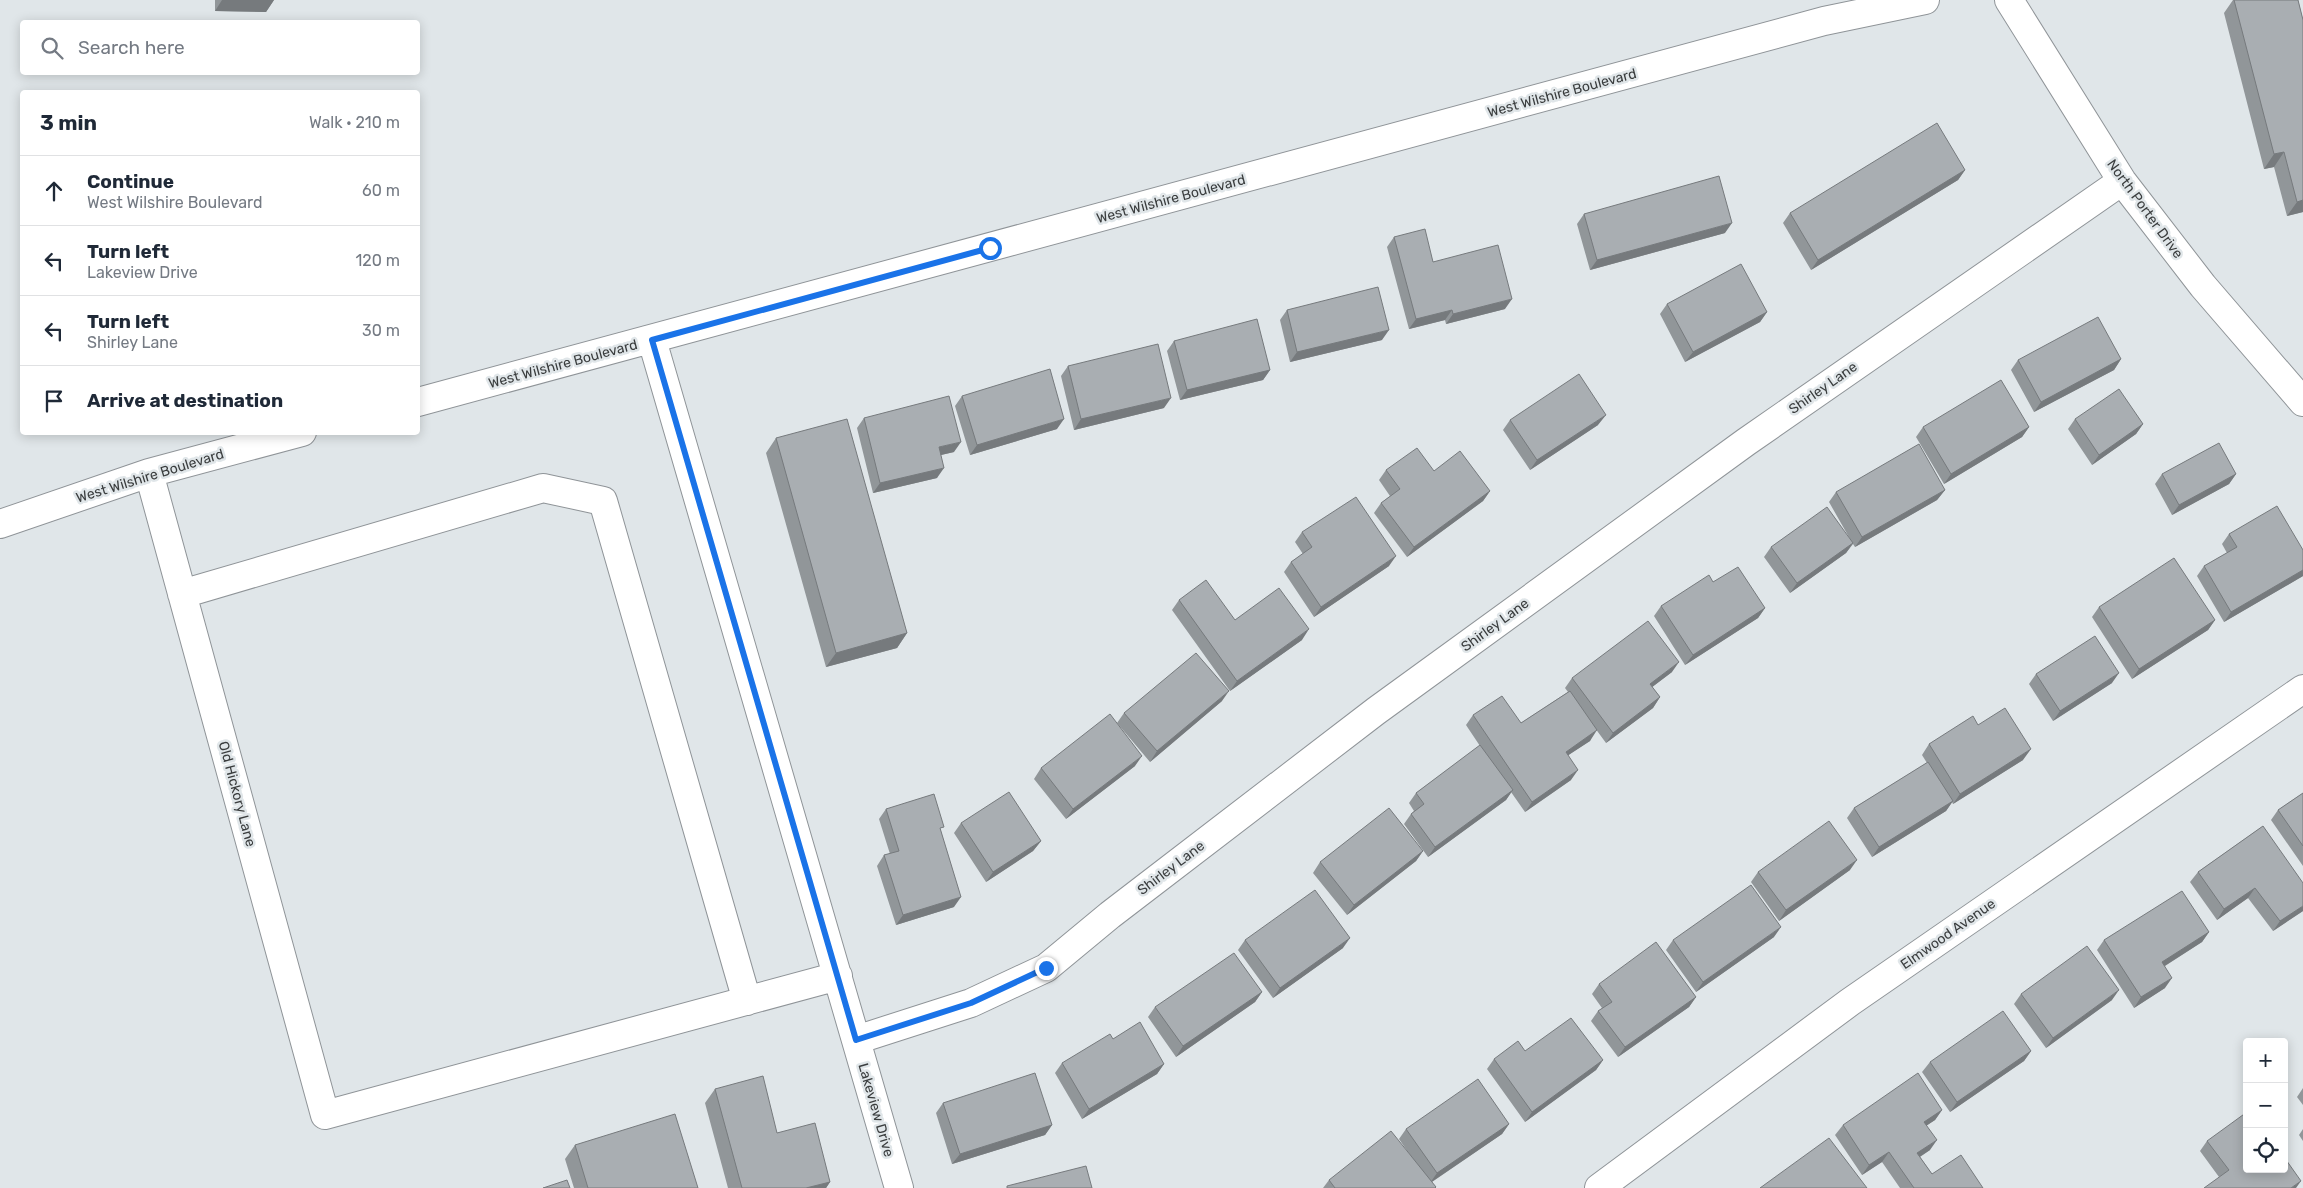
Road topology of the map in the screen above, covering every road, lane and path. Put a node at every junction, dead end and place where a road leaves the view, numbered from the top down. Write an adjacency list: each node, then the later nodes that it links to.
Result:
1 (1925, 0): 3 (street, West Wilshire Boulevard)
2 (2009, 0): 4 (street, North Porter Drive)
3 (1821, 11): 5 (street, West Wilshire Boulevard)
4 (2122, 181): 7 (street, North Porter Drive); 15 (street, Shirley Lane)
5 (652, 340): 6 (street, West Wilshire Boulevard); 13 (street, Lakeview Drive)
6 (420, 401)
7 (2303, 402)
8 (291, 435): 9 (street, West Wilshire Boulevard)
9 (149, 473): 10 (street, West Wilshire Boulevard); 11 (street, Old Hickory Lane)
10 (0, 524)
11 (182, 594): 14 (street); 14 (street, Old Hickory Lane)
12 (2303, 689): 17 (street, Elmwood Avenue)
13 (838, 976): 14 (street); 15 (street, Lakeview Drive)
14 (747, 1001)
15 (856, 1040): 16 (street, Lakeview Drive)
16 (899, 1188)
17 (1599, 1188)

